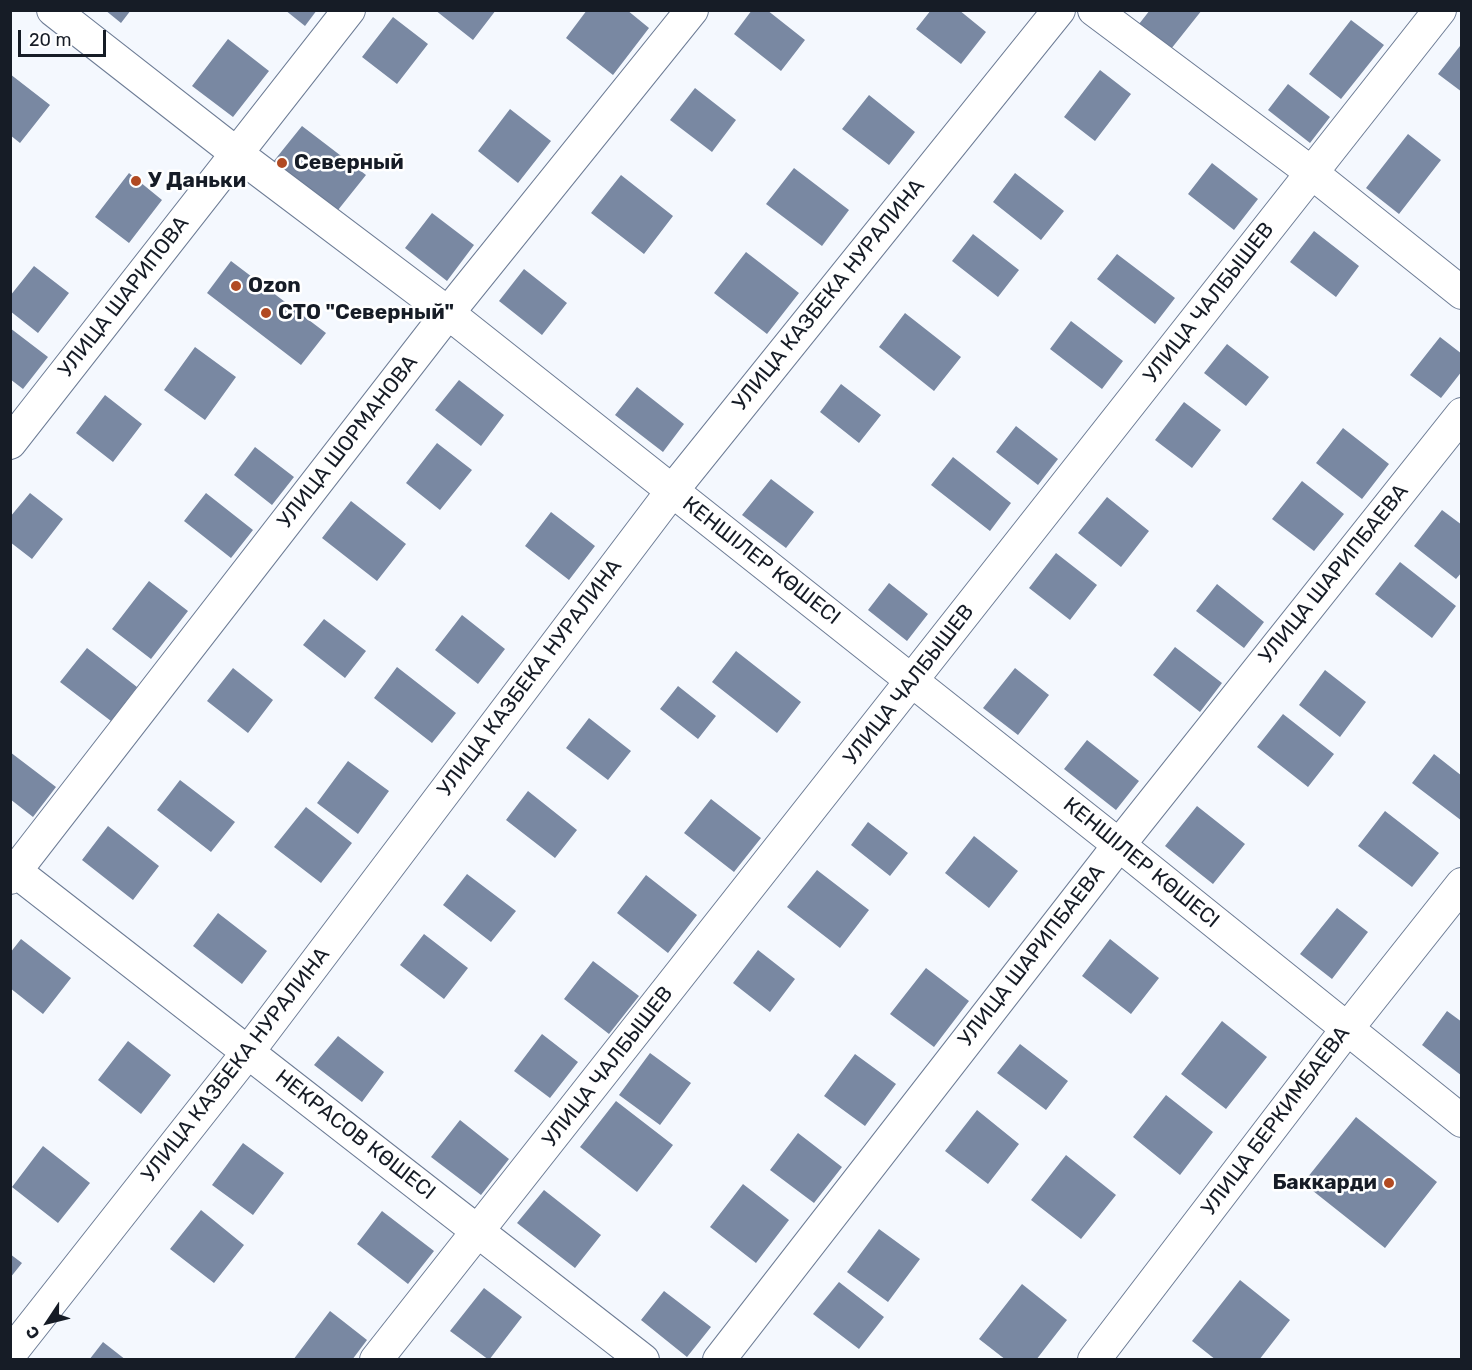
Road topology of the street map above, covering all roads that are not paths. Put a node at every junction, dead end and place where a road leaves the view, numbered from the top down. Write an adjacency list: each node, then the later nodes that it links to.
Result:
1 (53, 10): 7 (street, КЕНШІЛЕР КӨШЕСІ)
2 (349, 10): 7 (street, УЛИЦА ШАРИПОВА)
3 (692, 10): 10 (street, УЛИЦА ШОРМАНОВА)
4 (1059, 10): 13 (street, УЛИЦА КАЗБЕКА НУРАЛИНА)
5 (1094, 10): 8 (street)
6 (1440, 10): 8 (street, УЛИЦА ЧАЛБЫШЕВ)
7 (236, 153): 10 (street, КЕНШІЛЕР КӨШЕСІ); 12 (street, УЛИЦА ШАРИПОВА)
8 (1312, 173): 9 (street); 14 (street, УЛИЦА ЧАЛБЫШЕВ)
9 (1461, 293)
10 (448, 313): 13 (street, КЕНШІЛЕР КӨШЕСІ); 16 (street, УЛИЦА ШОРМАНОВА)
11 (1461, 414): 15 (street, УЛИЦА ШАРИПБАЕВА)
12 (10, 443)
13 (672, 490): 14 (street, КЕНШІЛЕР КӨШЕСІ); 19 (street, УЛИЦА КАЗБЕКА НУРАЛИНА)
14 (912, 681): 15 (street, КЕНШІЛЕР КӨШЕСІ); 21 (street, УЛИЦА ЧАЛБЫШЕВ)
15 (1119, 845): 18 (street, КЕНШІЛЕР КӨШЕСІ); 25 (street, УЛИЦА ШАРИПБАЕВА)
16 (12, 872): 19 (street, НЕКРАСОВ КӨШЕСІ)
17 (1461, 884): 18 (street, УЛИЦА БЕРКИМБАЕВА)
18 (1347, 1029): 20 (street, КЕНШІЛЕР КӨШЕСІ); 26 (street, УЛИЦА БЕРКИМБАЕВА)
19 (248, 1052): 21 (street, НЕКРАСОВ КӨШЕСІ); 22 (street, УЛИЦА КАЗБЕКА НУРАЛИНА)
20 (1461, 1121)
21 (478, 1231): 23 (street, УЛИЦА ЧАЛБЫШЕВ); 24 (street, НЕКРАСОВ КӨШЕСІ)
22 (10, 1354)
23 (376, 1359)
24 (643, 1359)
25 (719, 1359)
26 (1094, 1359)

